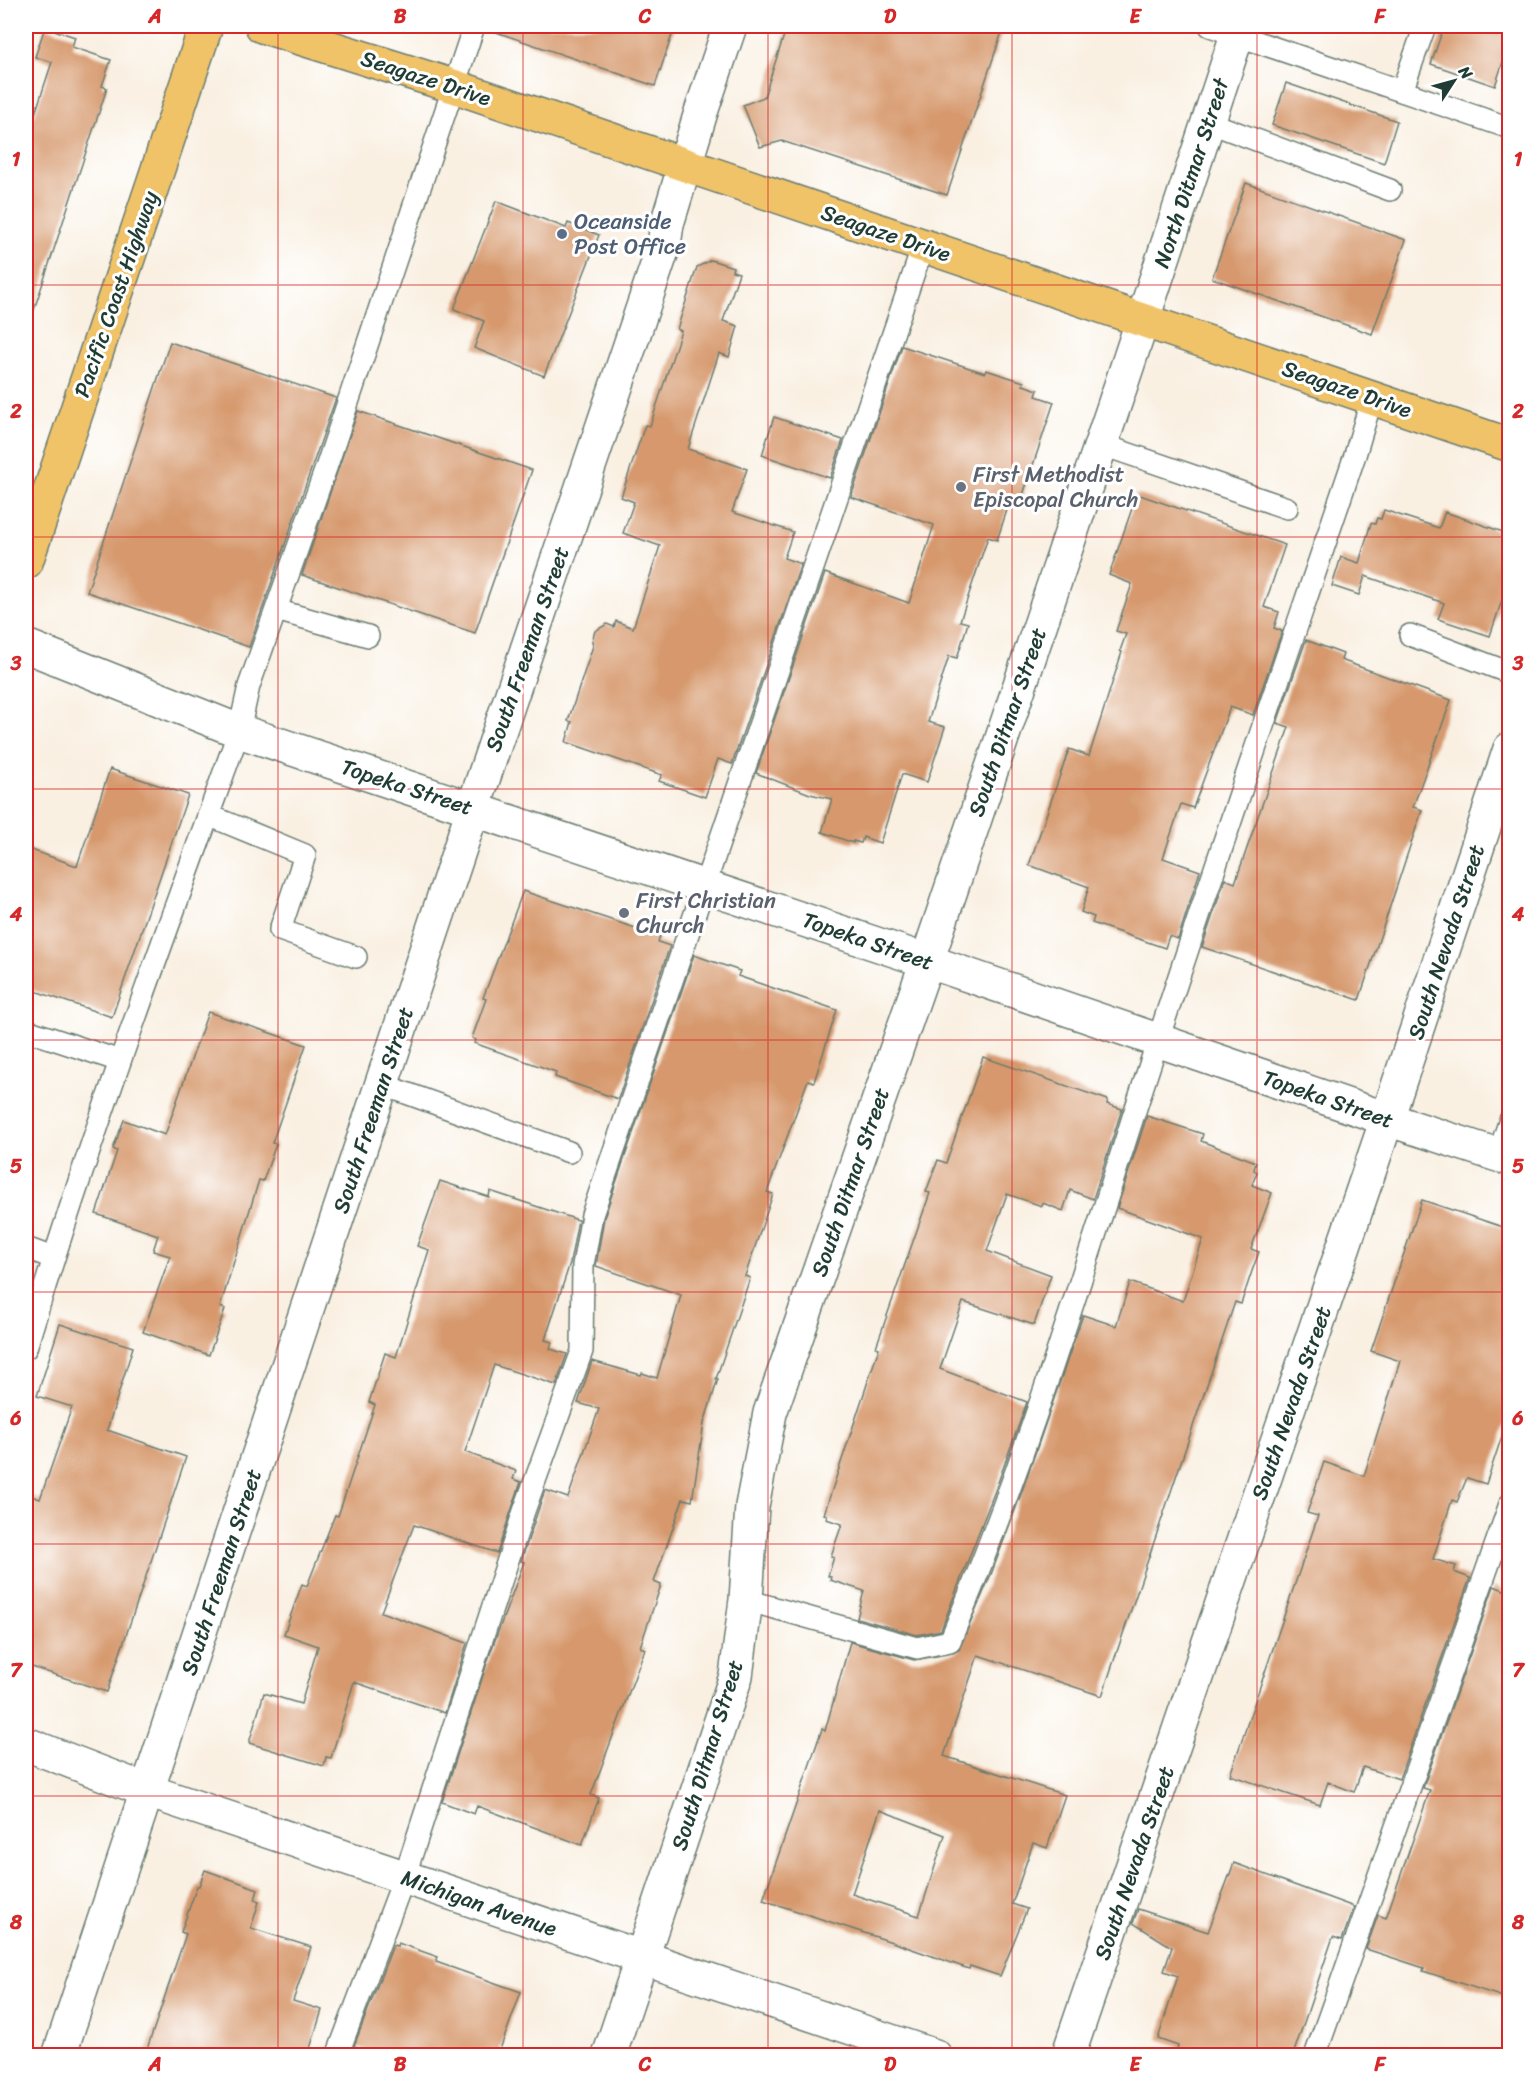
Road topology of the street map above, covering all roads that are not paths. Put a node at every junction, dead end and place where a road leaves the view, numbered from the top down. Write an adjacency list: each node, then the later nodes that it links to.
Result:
1 (206, 26): 19 (main road, Pacific Coast Highway)
2 (262, 26): 7 (main road, Seagaze Drive)
3 (474, 26): 7 (lane)
4 (730, 26): 11 (street, South Freeman Street)
5 (1425, 26): 8 (lane)
6 (1229, 29): 8 (lane); 9 (street, North Ditmar Street)
7 (453, 86): 11 (main road, Seagaze Drive); 20 (lane)
8 (1402, 91): 10 (lane)
9 (1208, 122): 12 (lane); 14 (street, North Ditmar Street)
10 (1509, 128)
11 (687, 165): 13 (main road, Seagaze Drive); 27 (street, South Freeman Street)
12 (1390, 190)
13 (923, 246): 14 (main road, Seagaze Drive); 29 (lane)
14 (1142, 320): 15 (main road, Seagaze Drive); 16 (street, South Ditmar Street)
15 (1372, 398): 17 (main road, Seagaze Drive); 33 (lane)
16 (1100, 444): 18 (lane); 31 (street, South Ditmar Street)
17 (1509, 445)
18 (1287, 508)
19 (26, 562)
20 (276, 610): 22 (lane); 25 (lane)
21 (1410, 635): 24 (lane)
22 (368, 636)
23 (26, 646): 25 (street, Topeka Street)
24 (1509, 673)
25 (238, 731): 27 (street, Topeka Street); 28 (lane)
26 (1509, 749): 36 (street, South Nevada Street)
27 (473, 809): 29 (street, Topeka Street); 35 (street, South Freeman Street)
28 (208, 815): 30 (lane); 34 (lane)
29 (703, 886): 31 (street, Topeka Street); 47 (lane)
30 (357, 957)
31 (927, 961): 33 (street, Topeka Street); 44 (street, South Ditmar Street)
32 (26, 1030): 34 (lane)
33 (1157, 1041): 36 (street, Topeka Street); 44 (lane)
34 (120, 1061): 41 (lane)
35 (381, 1084): 38 (lane); 46 (street, South Freeman Street)
36 (1387, 1119): 39 (street, Topeka Street); 54 (street, South Nevada Street)
37 (1509, 1120): 39 (lane)
38 (569, 1152)
39 (1504, 1157)
40 (26, 1248): 41 (lane)
41 (53, 1258): 42 (lane)
42 (26, 1348)
43 (1509, 1504): 55 (lane)
44 (746, 1600): 48 (street, South Ditmar Street)
45 (26, 1744): 46 (street, Michigan Avenue)
46 (148, 1791): 47 (street, Michigan Avenue); 50 (street, South Freeman Street)
47 (404, 1878): 48 (street, Michigan Avenue); 51 (lane)
48 (643, 1958): 49 (street, Michigan Avenue); 52 (street, South Ditmar Street)
49 (884, 2047): 53 (street, Michigan Avenue)
50 (59, 2055)
51 (337, 2055)
52 (609, 2055)
53 (935, 2055)
54 (1068, 2055)
55 (1315, 2055)

